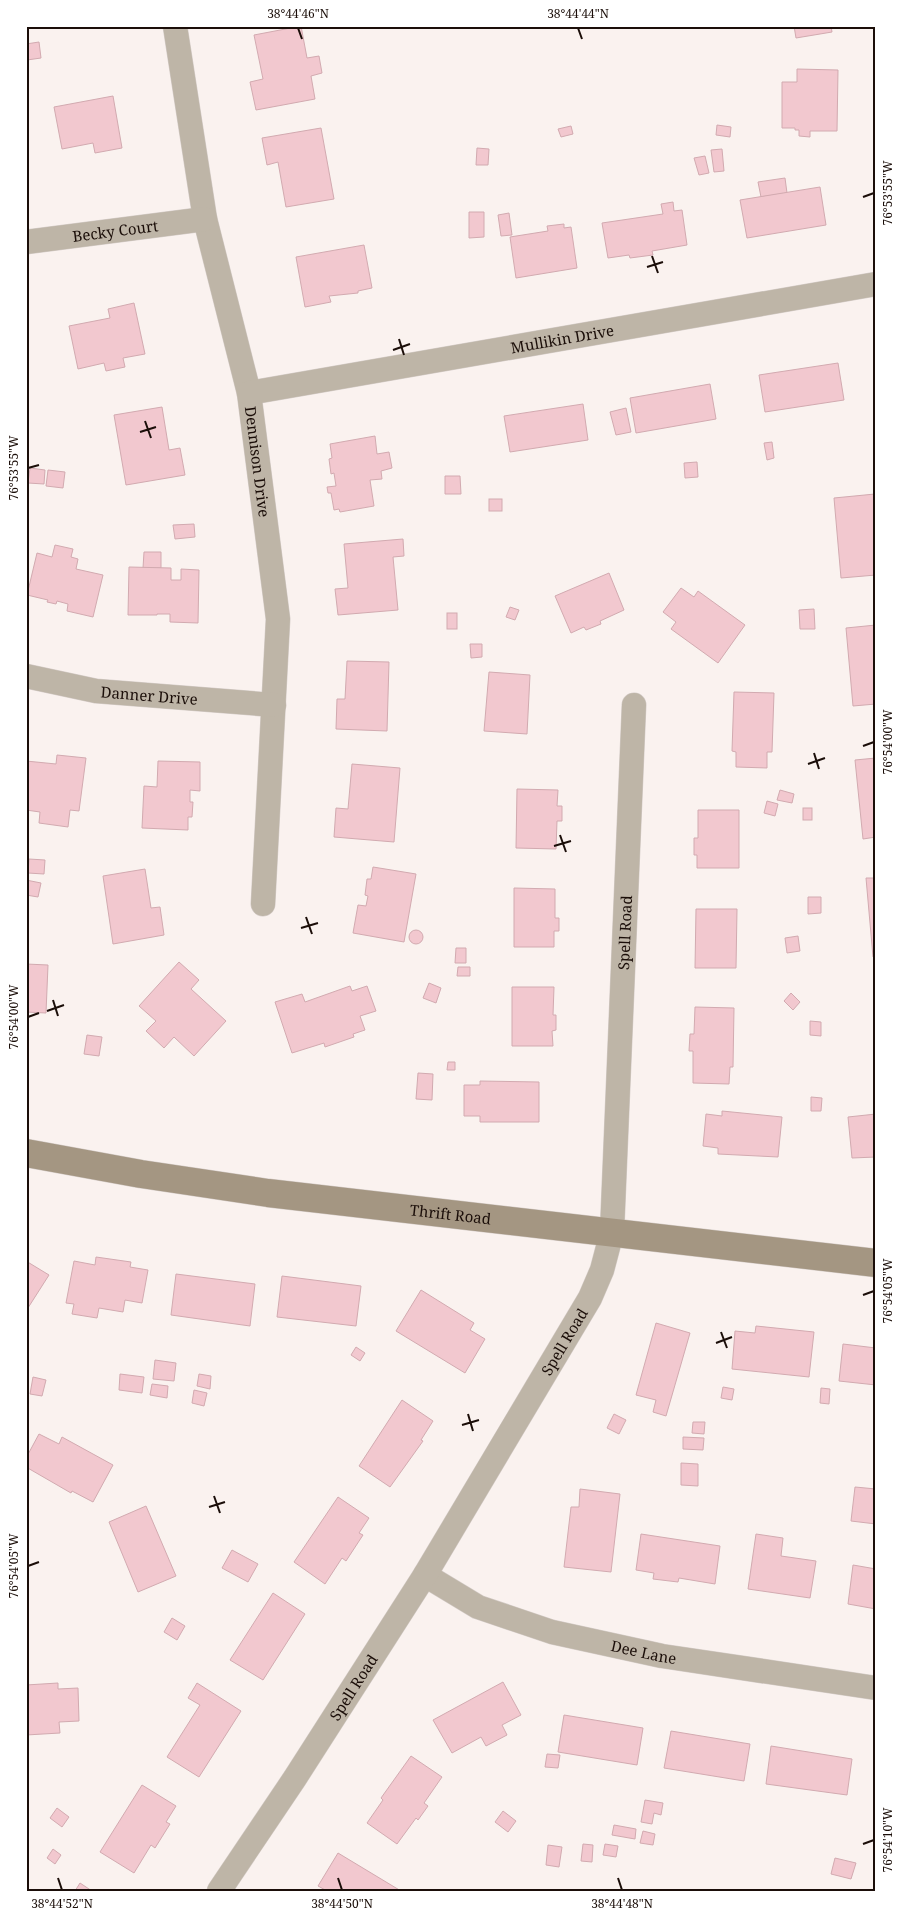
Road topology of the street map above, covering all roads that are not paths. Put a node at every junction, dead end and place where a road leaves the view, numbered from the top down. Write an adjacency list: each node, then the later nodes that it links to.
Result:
1 (175, 26): 2 (street, Dennison Drive)
2 (205, 219): 3 (street, Becky Court); 5 (street, Dennison Drive)
3 (26, 242)
4 (876, 284): 5 (street, Mullikin Drive)
5 (249, 393): 7 (street, Dennison Drive)
6 (26, 676): 7 (street, Danner Drive)
7 (274, 705): 9 (street, Dennison Drive)
8 (634, 705): 11 (street, Spell Road)
9 (263, 904)
10 (26, 1153): 11 (street, Thrift Road)
11 (612, 1232): 12 (street, Thrift Road); 13 (street, Spell Road)
12 (876, 1264)
13 (425, 1575): 14 (street, Dee Lane); 15 (street, Spell Road)
14 (876, 1688)
15 (219, 1891)

